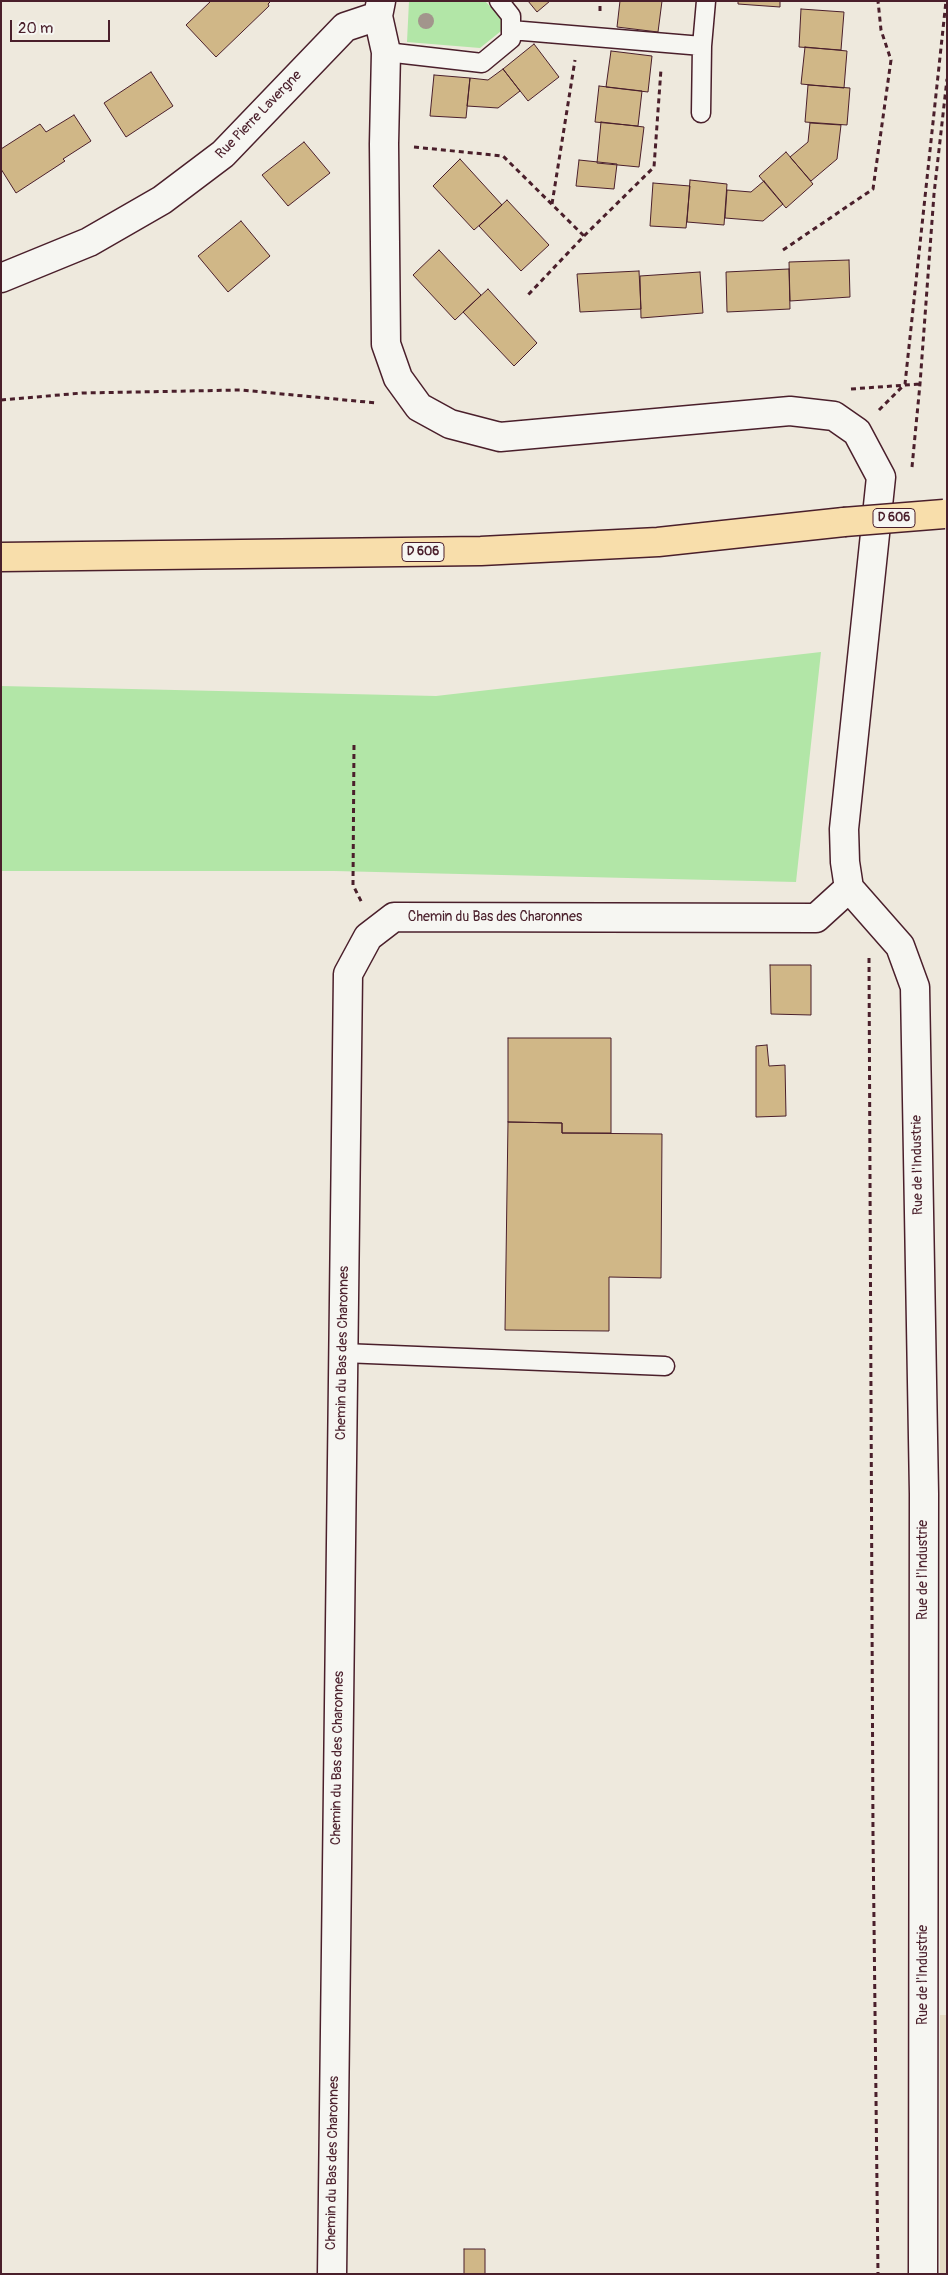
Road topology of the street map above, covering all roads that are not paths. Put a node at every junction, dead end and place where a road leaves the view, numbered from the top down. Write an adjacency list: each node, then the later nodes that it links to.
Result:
1 (499, 1): 4 (lane)
2 (706, 1): 5 (lane)
3 (379, 9): 6 (street); 8 (street, Rue Pierre Lavergne)
4 (511, 30): 5 (lane); 6 (lane)
5 (702, 46): 7 (lane)
6 (386, 52): 11 (street)
7 (702, 113)
8 (1, 278)
9 (945, 513): 10 (main road, D 606, bridge)
10 (1, 557)
11 (849, 888): 12 (street, Chemin du Bas des Charonnes); 15 (street, Rue de l'Industrie)
12 (343, 1353): 13 (lane); 14 (street, Chemin du Bas des Charonnes)
13 (665, 1366)
14 (332, 2274)
15 (922, 2274)

